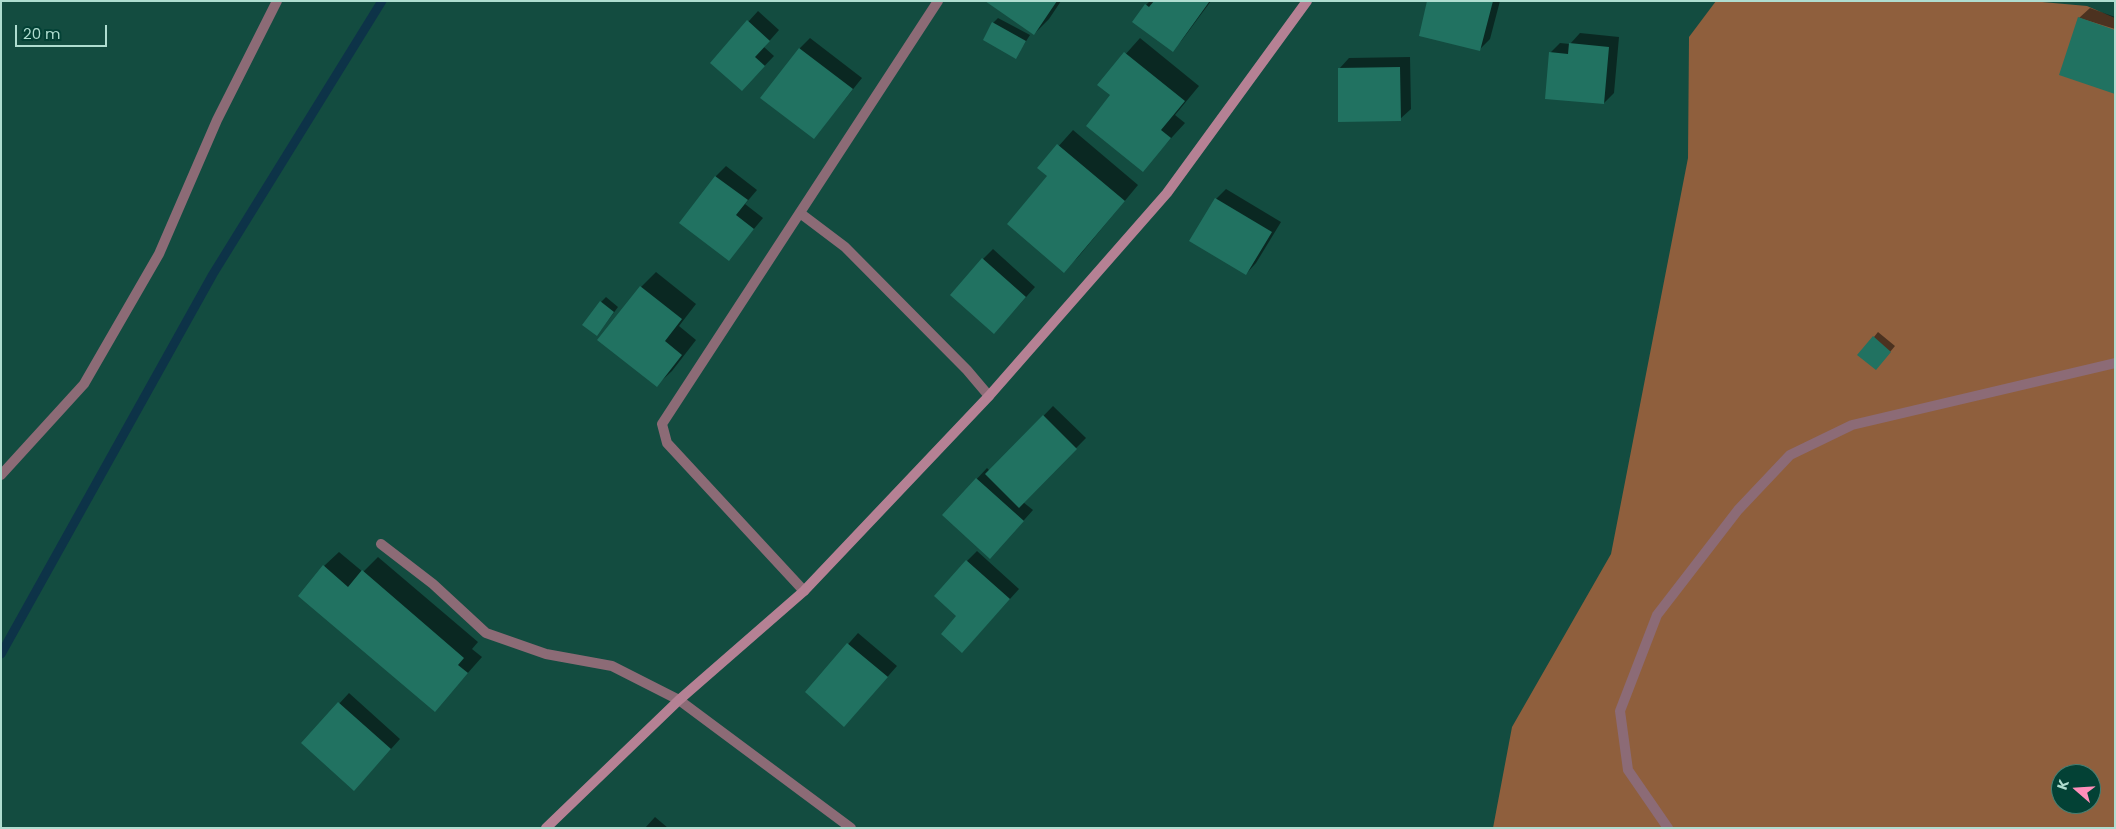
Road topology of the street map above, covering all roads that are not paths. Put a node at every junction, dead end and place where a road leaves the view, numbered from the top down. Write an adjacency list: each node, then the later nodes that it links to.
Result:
1 (277, 1): 7 (street)
2 (938, 1): 4 (street)
3 (1308, 1): 6 (street)
4 (800, 213): 6 (street); 9 (street)
5 (2115, 363): 13 (street)
6 (989, 396): 9 (street)
7 (1, 475)
8 (381, 544): 10 (street)
9 (804, 592): 10 (street)
10 (679, 700): 11 (street); 12 (street)
11 (546, 828)
12 (851, 828)
13 (1668, 828)

